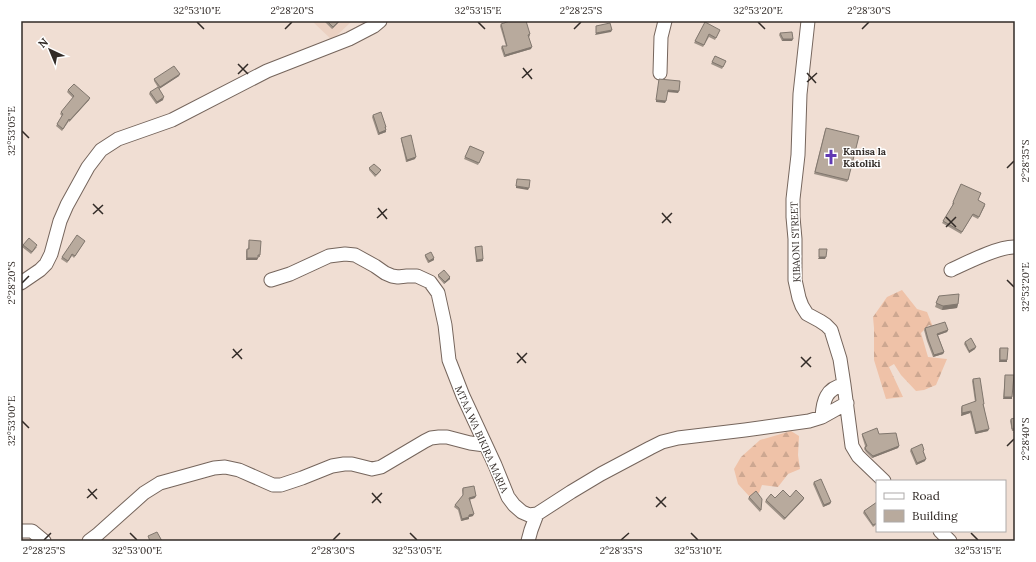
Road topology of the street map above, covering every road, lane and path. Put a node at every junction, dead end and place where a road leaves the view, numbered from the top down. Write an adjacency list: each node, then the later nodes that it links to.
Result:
1 (380, 21): 8 (street)
2 (665, 21): 4 (street)
3 (808, 21): 9 (street, KIBAONI STREET)
4 (660, 73)
5 (1015, 246): 6 (street)
6 (951, 270)
7 (271, 280): 12 (street, MTAA WA BIKIRA MARIA)
8 (21, 282)
9 (844, 385): 10 (street, KIBAONI STREET); 11 (street)
10 (847, 403): 11 (street); 13 (street, KIBAONI STREET)
11 (822, 417): 14 (street)
12 (485, 445): 14 (street, MTAA WA BIKIRA MARIA); 18 (street)
13 (883, 480)
14 (537, 514): 19 (street)
15 (21, 531): 17 (street)
16 (941, 532): 20 (street)
17 (44, 541)
18 (89, 541)
19 (528, 541)
20 (950, 541)

